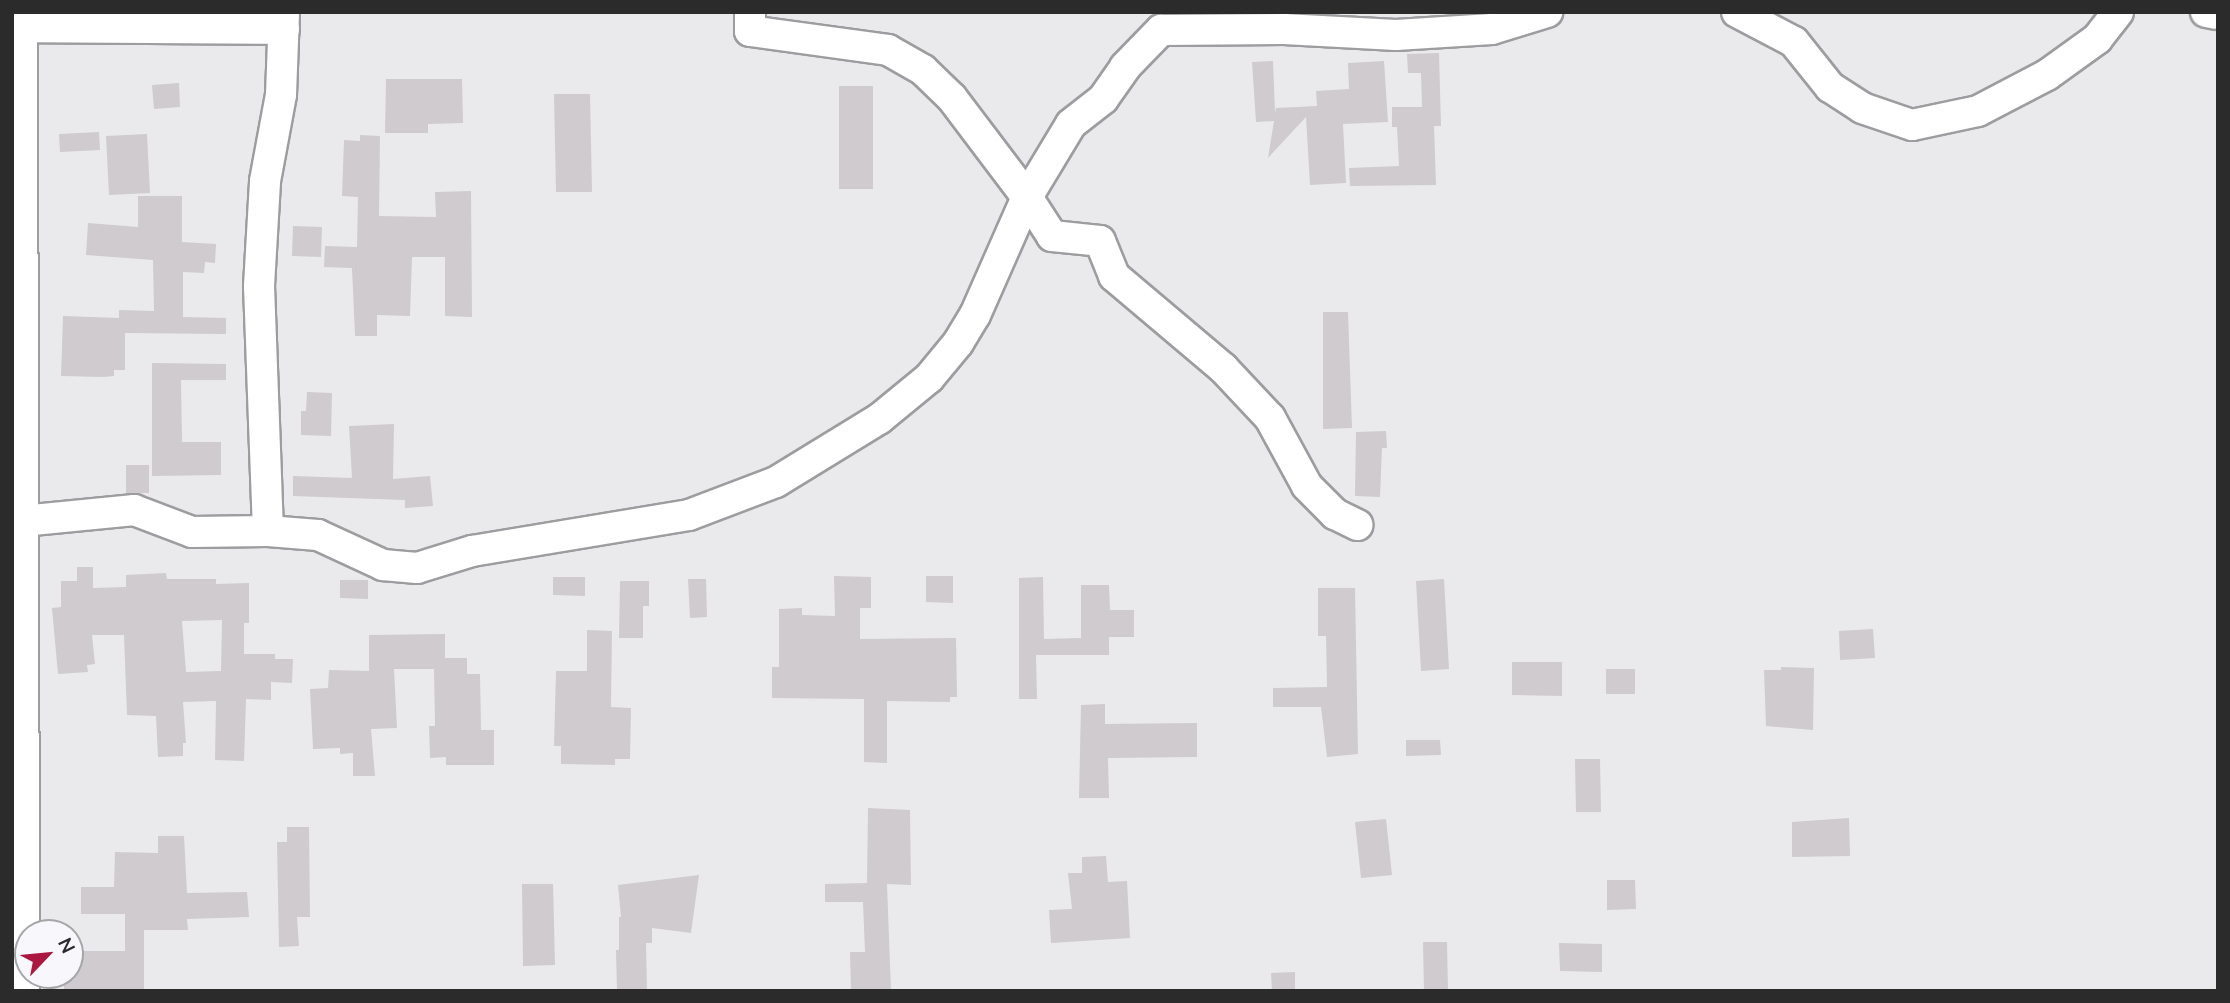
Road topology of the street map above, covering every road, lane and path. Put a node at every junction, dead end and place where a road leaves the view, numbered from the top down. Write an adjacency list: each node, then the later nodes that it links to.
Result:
1 (750, 12): 7 (street)
2 (1547, 12): 7 (street)
3 (1737, 12): 4 (street)
4 (2118, 12)
5 (284, 21): 6 (street); 11 (street)
6 (19, 22): 8 (street)
7 (1027, 197): 10 (street); 11 (street)
8 (17, 286): 9 (street)
9 (18, 522): 11 (street); 12 (street)
10 (1357, 524)
11 (268, 531)
12 (18, 794): 13 (street)
13 (24, 991)

